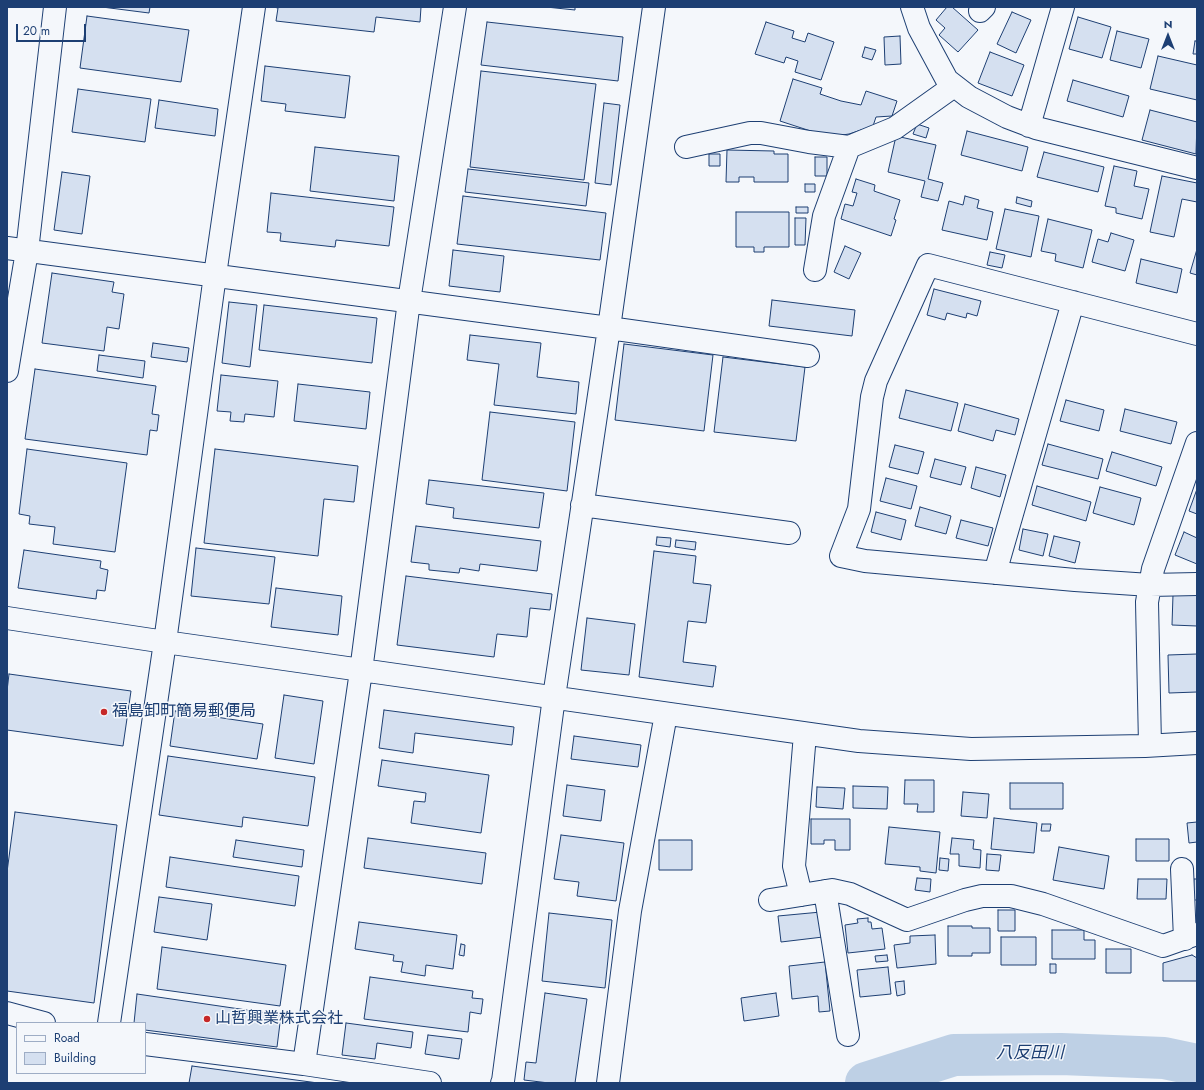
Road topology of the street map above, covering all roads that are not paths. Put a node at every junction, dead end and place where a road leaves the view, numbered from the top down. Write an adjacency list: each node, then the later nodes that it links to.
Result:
1 (55, 7): 12 (street)
2 (254, 7): 14 (street)
3 (455, 7): 15 (street)
4 (654, 7): 17 (street)
5 (912, 7): 7 (street)
6 (1063, 7): 8 (street)
7 (954, 86): 8 (street); 10 (street)
8 (1029, 126): 11 (street)
9 (686, 146): 10 (street)
10 (849, 147): 13 (street)
11 (1197, 168)
12 (17, 249): 14 (street); 20 (street)
13 (815, 270)
14 (215, 275): 15 (street); 28 (street)
15 (409, 301): 17 (street); 29 (street)
16 (1073, 302): 18 (street); 24 (street); 24 (street)
17 (609, 328): 19 (street); 22 (street)
18 (1197, 334)
19 (808, 356)
20 (7, 371)
21 (1197, 443): 26 (street)
22 (582, 505): 23 (street); 30 (street)
23 (789, 533)
24 (995, 573): 26 (street)
25 (1197, 584): 26 (street)
26 (1150, 585): 34 (street)
27 (7, 618): 28 (street)
28 (165, 642): 29 (street); 42 (street)
29 (361, 671): 30 (street); 45 (street)
30 (554, 697): 31 (street); 47 (street)
31 (666, 714): 32 (street); 48 (street)
32 (804, 734): 34 (street); 37 (street)
33 (1197, 743): 34 (street)
34 (1150, 745)
35 (1182, 869): 39 (street)
36 (826, 891): 37 (street); 39 (street); 43 (street)
37 (801, 895): 38 (street)
38 (770, 900)
39 (1191, 936)
40 (7, 1014): 41 (street)
41 (40, 1022)
42 (109, 1022)
43 (848, 1035)
44 (146, 1044): 45 (street)
45 (304, 1064): 46 (street)
46 (430, 1083)
47 (502, 1083)
48 (608, 1083)

